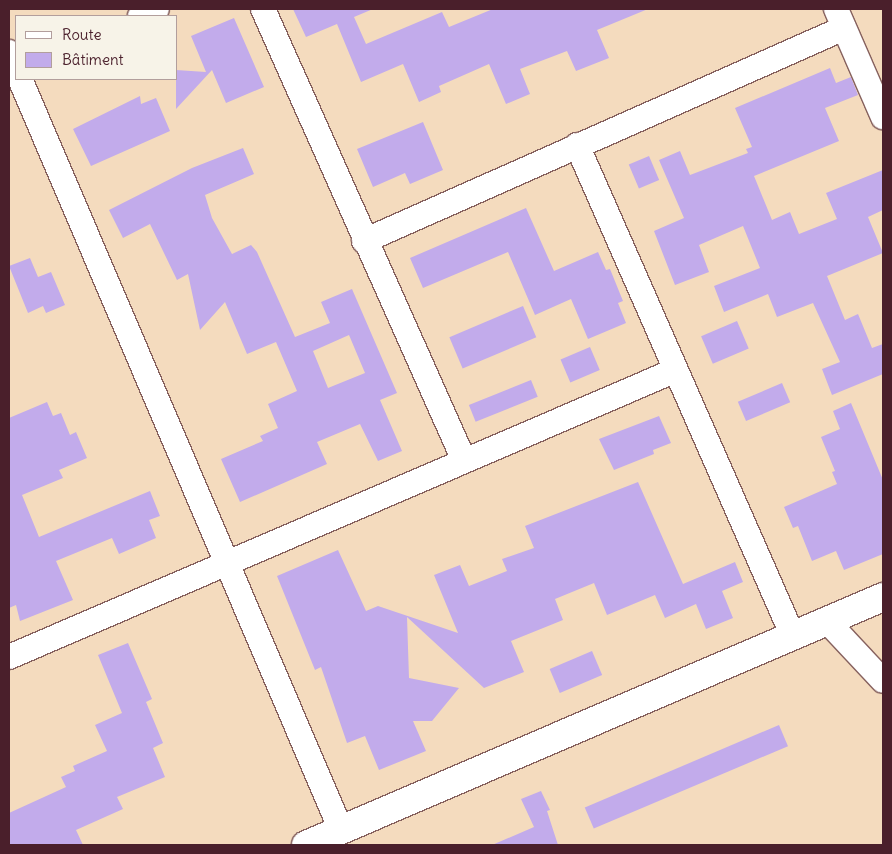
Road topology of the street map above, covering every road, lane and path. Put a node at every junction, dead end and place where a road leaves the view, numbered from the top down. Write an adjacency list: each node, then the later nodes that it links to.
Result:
1 (157, 9): 3 (street)
2 (263, 9): 10 (street)
3 (142, 15)
4 (840, 18): 8 (street); 9 (street)
5 (9, 52): 6 (street)
6 (15, 67)
7 (20, 80): 13 (street)
8 (883, 117)
9 (577, 145): 10 (street); 11 (street)
10 (364, 241): 12 (street)
11 (676, 370): 12 (street); 16 (street)
12 (464, 460): 13 (street)
13 (228, 560): 17 (street); 19 (street)
14 (883, 597): 15 (street)
15 (826, 620): 16 (street); 18 (street)
16 (792, 634): 19 (street)
17 (9, 656)
18 (883, 681)
19 (341, 830): 20 (street)
20 (306, 845)

